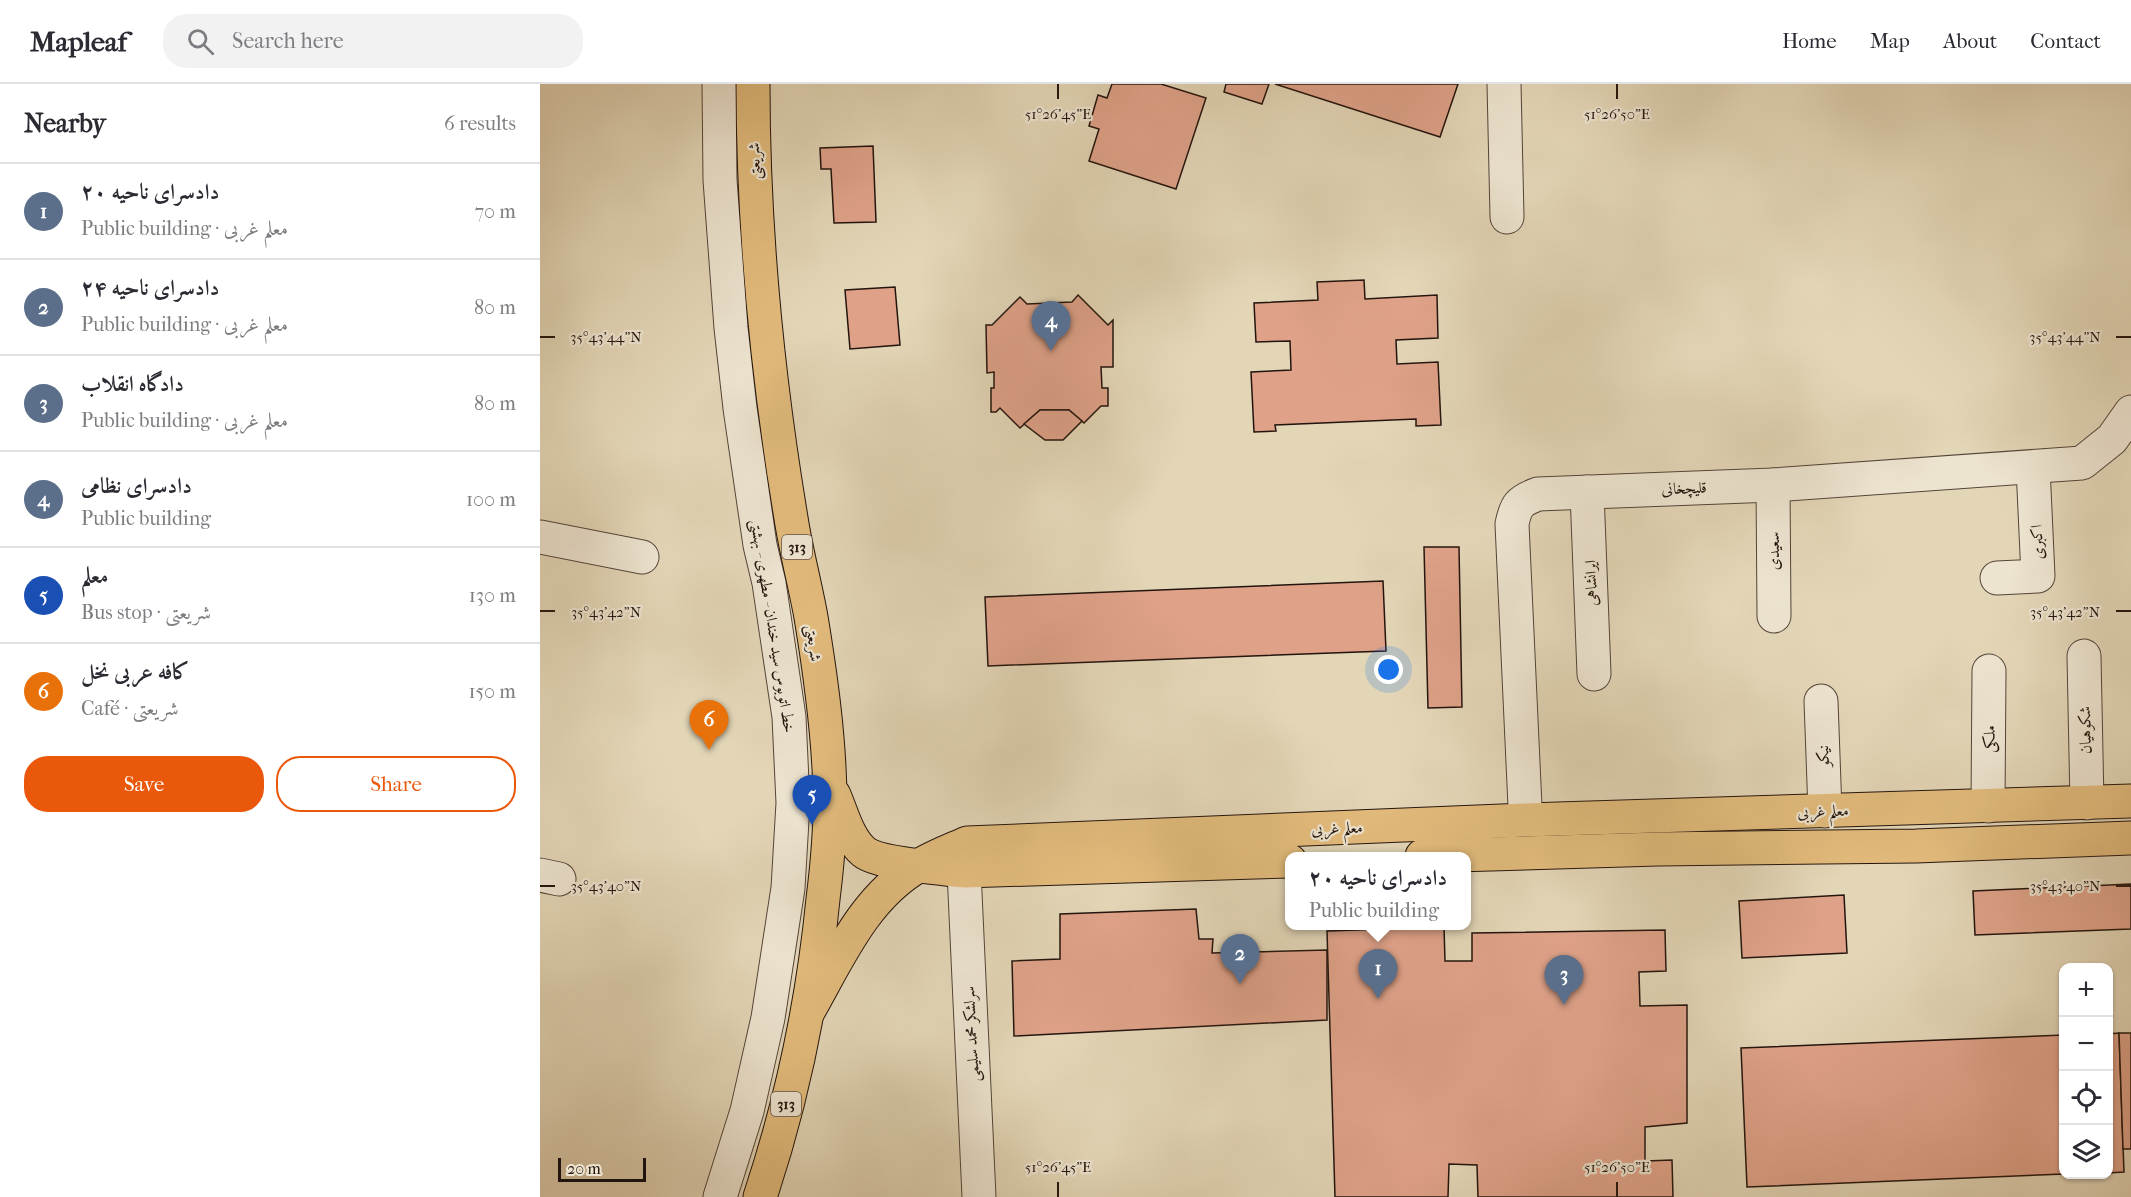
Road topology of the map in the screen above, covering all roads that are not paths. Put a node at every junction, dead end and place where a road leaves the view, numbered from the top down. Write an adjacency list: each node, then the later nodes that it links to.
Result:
1 (719, 84): 34 (street, خط اتوبوس سید خندان - مطهری - بهشتی)
2 (753, 84): 17 (main road, شریعتی / 313)
3 (1504, 84): 4 (street)
4 (1506, 218)
5 (2131, 412): 6 (street, قلیچخانی)
6 (2033, 467): 7 (street, قلیچخانی); 11 (street, اکبری)
7 (1773, 485): 8 (street, قلیچخانی); 12 (street, سعیدی)
8 (1587, 492): 15 (street, ایرانشاهی); 20 (street, قلیچخانی)
9 (540, 537): 10 (street)
10 (642, 557)
11 (1997, 578)
12 (1774, 616)
13 (2084, 656): 19 (street, شکوهیان)
14 (1989, 671): 21 (street, ملکی)
15 (1594, 674)
16 (1821, 701): 23 (street, نیکو)
17 (829, 781): 31 (main road); 33 (main road, شریعتی / 313)
18 (2131, 801): 19 (main road, معلم غربی)
19 (2087, 803): 21 (main road, معلم غربی)
20 (1525, 806)
21 (1988, 806): 22 (main road, معلم غربی)
22 (1915, 808): 23 (main road, معلم غربی); 26 (main road)
23 (1825, 811): 24 (main road, معلم غربی)
24 (1658, 816): 27 (main road, معلم غربی); 28 (main road)
25 (2131, 838): 26 (main road)
26 (1916, 846): 28 (main road)
27 (1202, 849): 30 (main road, معلم غربی); 31 (main road, معلم غربی); 32 (main road, معلم غربی)
28 (1658, 849): 29 (main road)
29 (1471, 855)
30 (1285, 860)
31 (919, 865): 32 (main road, معلم غربی); 33 (main road)
32 (964, 871): 36 (street, سرلشکر محمد سلیمی)
33 (809, 1010): 35 (main road, شریعتی / 313)
34 (720, 1197)
35 (760, 1197)
36 (979, 1197)

